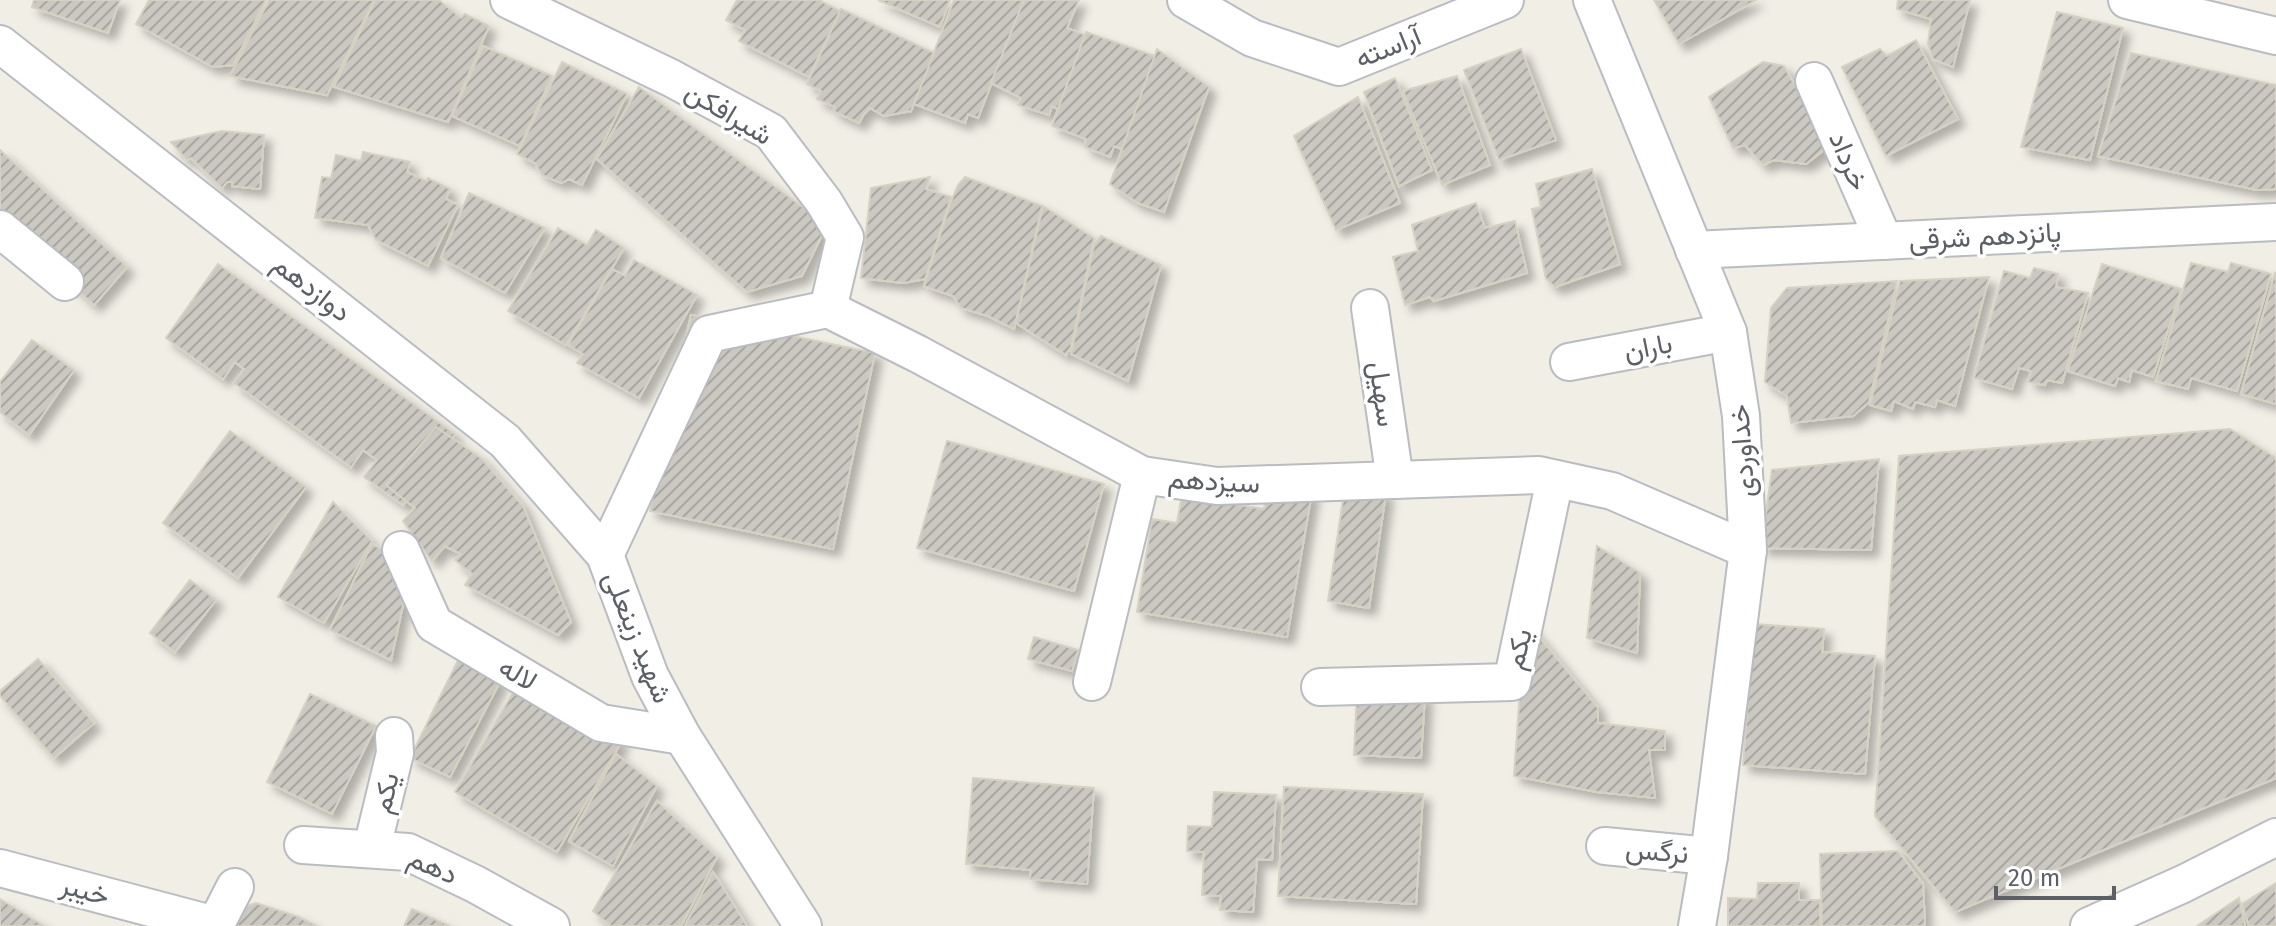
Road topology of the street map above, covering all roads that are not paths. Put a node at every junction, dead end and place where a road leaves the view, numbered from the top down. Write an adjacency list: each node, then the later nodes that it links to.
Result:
1 (509, 0): 15 (street, شیرافکن)
2 (1505, 0): 5 (street, آراسته)
3 (1592, 0): 12 (street, خداوردی)
4 (2127, 0): 6 (street)
5 (1200, 4)
6 (2276, 36)
7 (0, 44): 23 (street, دوازدهم)
8 (1814, 81): 11 (street, خرداد)
9 (2276, 222): 11 (street, پانزدهم شرقی)
10 (0, 229): 13 (street)
11 (1884, 241): 12 (street, پانزدهم شرقی)
12 (1694, 250): 16 (street, خداوردی)
13 (65, 282)
14 (1370, 308): 20 (street, سهیل)
15 (828, 309): 18 (street, سیزدهم); 23 (street, شهید زینعلی)
16 (1728, 332): 17 (street, باران); 22 (street, خداوردی)
17 (1569, 362)
18 (1142, 475): 20 (street, سیزدهم); 24 (street)
19 (1555, 479): 20 (street, سیزدهم); 22 (street, سیزدهم); 25 (street, یکم)
20 (1395, 480)
21 (401, 550): 27 (street, لاله)
22 (1748, 550): 32 (street, خداوردی)
23 (605, 555): 27 (street, شهید زینعلی)
24 (1092, 682)
25 (1320, 687)
26 (394, 736): 31 (street, یکم)
27 (682, 736): 37 (street, شهید زینعلی)
28 (2276, 837): 39 (street)
29 (303, 845): 31 (street, دهم)
30 (1605, 846): 32 (street, نرگس)
31 (372, 848): 36 (street, دهم)
32 (1709, 856): 38 (street, خداوردی)
33 (0, 868): 35 (street, خیبر)
34 (235, 887): 35 (street)
35 (215, 926)
36 (551, 926)
37 (803, 926)
38 (1697, 926)
39 (2089, 926)

